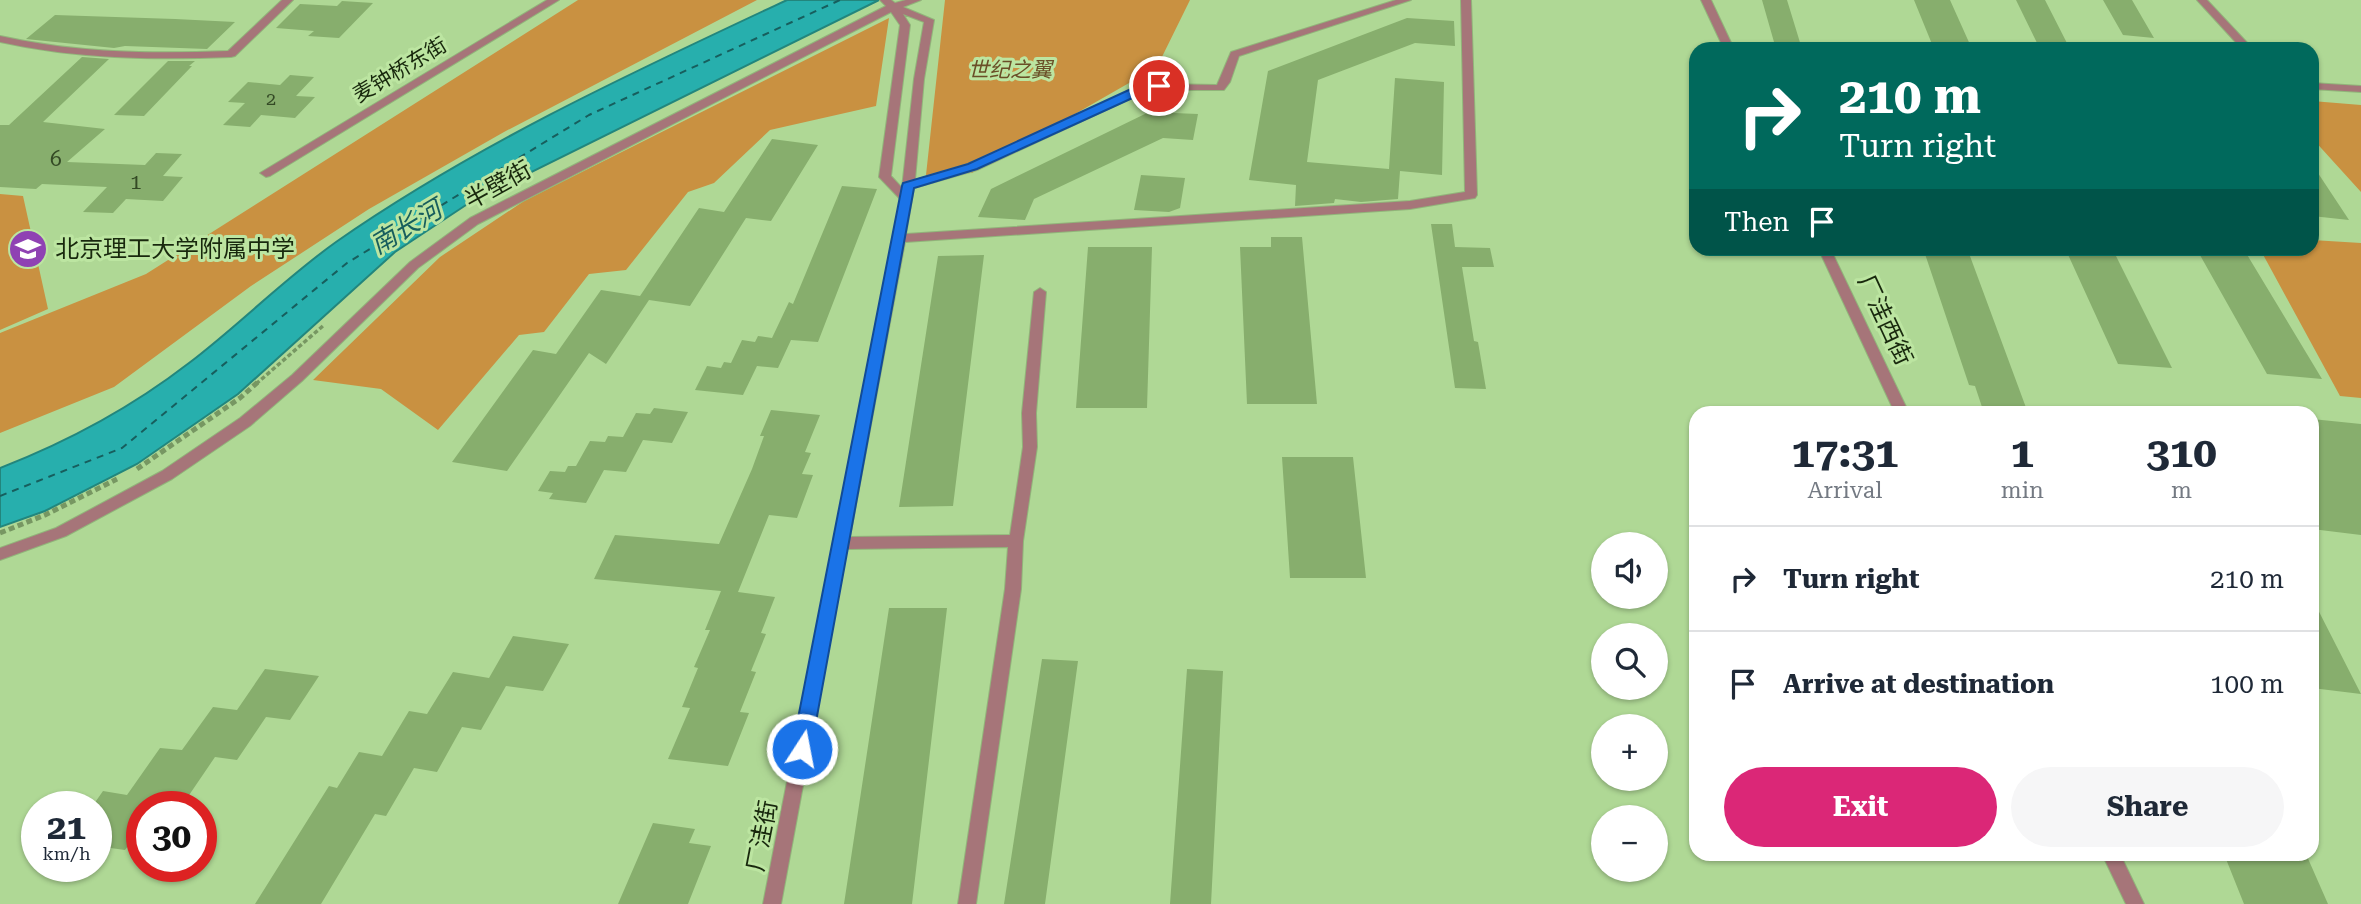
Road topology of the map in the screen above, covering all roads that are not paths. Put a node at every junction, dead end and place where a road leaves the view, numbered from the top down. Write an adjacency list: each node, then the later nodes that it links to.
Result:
1 (288, 0): 9 (street)
2 (554, 0): 14 (street, 麦钟桥东街)
3 (916, 0): 8 (street, 半壁街)
4 (1406, 0): 15 (street)
5 (1466, 0): 16 (street)
6 (1706, 0): 10 (street)
7 (2202, 0): 11 (street)
8 (889, 3): 15 (street); 15 (street, 厂洼街); 22 (street, 半壁街)
9 (0, 39)
10 (1726, 42)
11 (2241, 42)
12 (2319, 86): 13 (street)
13 (2361, 89)
14 (266, 173)
15 (908, 192): 16 (street, 厂洼街)
16 (899, 238): 21 (street, 厂洼街)
17 (1828, 256): 19 (street, 厂洼西街)
18 (1041, 292): 20 (street)
19 (1899, 406)
20 (1016, 541): 21 (street); 25 (street)
21 (841, 542): 24 (street, 厂洼街)
22 (0, 554)
23 (2114, 861): 26 (street)
24 (772, 904)
25 (967, 904)
26 (2135, 904)

